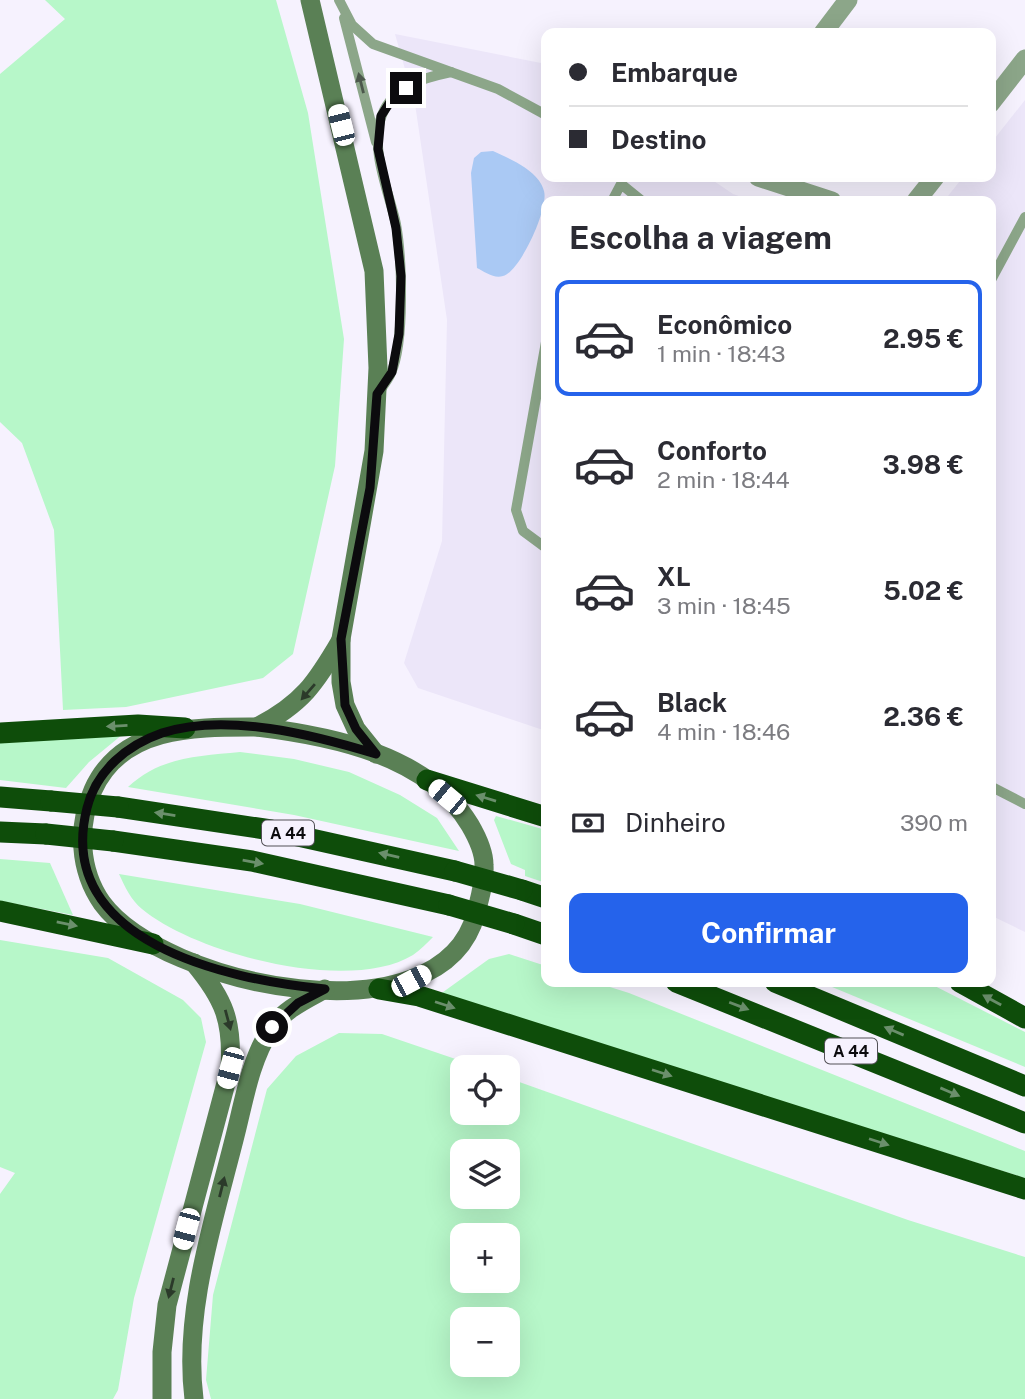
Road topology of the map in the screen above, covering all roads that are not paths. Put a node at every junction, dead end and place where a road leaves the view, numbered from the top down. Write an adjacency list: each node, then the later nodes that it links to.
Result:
1 (310, 0): 19 (main road)
2 (848, 0): 4 (street)
3 (339, 1): 6 (lane); 9 (lane, one-way to 3)
4 (827, 28)
5 (1025, 59): 7 (street)
6 (451, 72): 8 (lane); 9 (lane)
7 (996, 96)
8 (541, 112)
9 (378, 149): 19 (lane)
10 (620, 182): 13 (lane)
11 (773, 182): 14 (street)
12 (931, 182): 15 (street)
13 (636, 196)
14 (817, 196)
15 (920, 196)
16 (1025, 217): 17 (lane)
17 (996, 271)
18 (541, 370): 20 (lane)
19 (377, 394): 21 (main road)
20 (541, 544)
21 (341, 639): 22 (main road, one-way to 22); 25 (main road)
22 (257, 727): 23 (main road); 25 (main road)
23 (186, 728): 24 (highway, one-way to 24); 35 (main road)
24 (0, 733)
25 (376, 754): 26 (main road)
26 (427, 780): 30 (highway, one-way to 26); 41 (main road)
27 (996, 789): 29 (lane)
28 (0, 797): 32 (highway, A 44, one-way to 28, bridge)
29 (1025, 804)
30 (541, 815)
31 (0, 832): 34 (highway, A 44, one-way to 34, bridge)
32 (541, 896)
33 (0, 911): 35 (highway, one-way to 35)
34 (541, 933)
35 (153, 944): 36 (main road)
36 (193, 962): 40 (main road); 46 (main road, one-way to 46)
37 (688, 987): 44 (highway, A 44, one-way to 44)
38 (787, 987): 43 (highway, A 44, one-way to 38)
39 (969, 987): 42 (highway, one-way to 39)
40 (325, 989): 41 (main road); 47 (main road, one-way to 40)
41 (379, 989): 45 (highway, one-way to 45)
42 (1025, 1017)
43 (1025, 1086)
44 (1025, 1123)
45 (1025, 1189)
46 (162, 1399)
47 (194, 1399)

